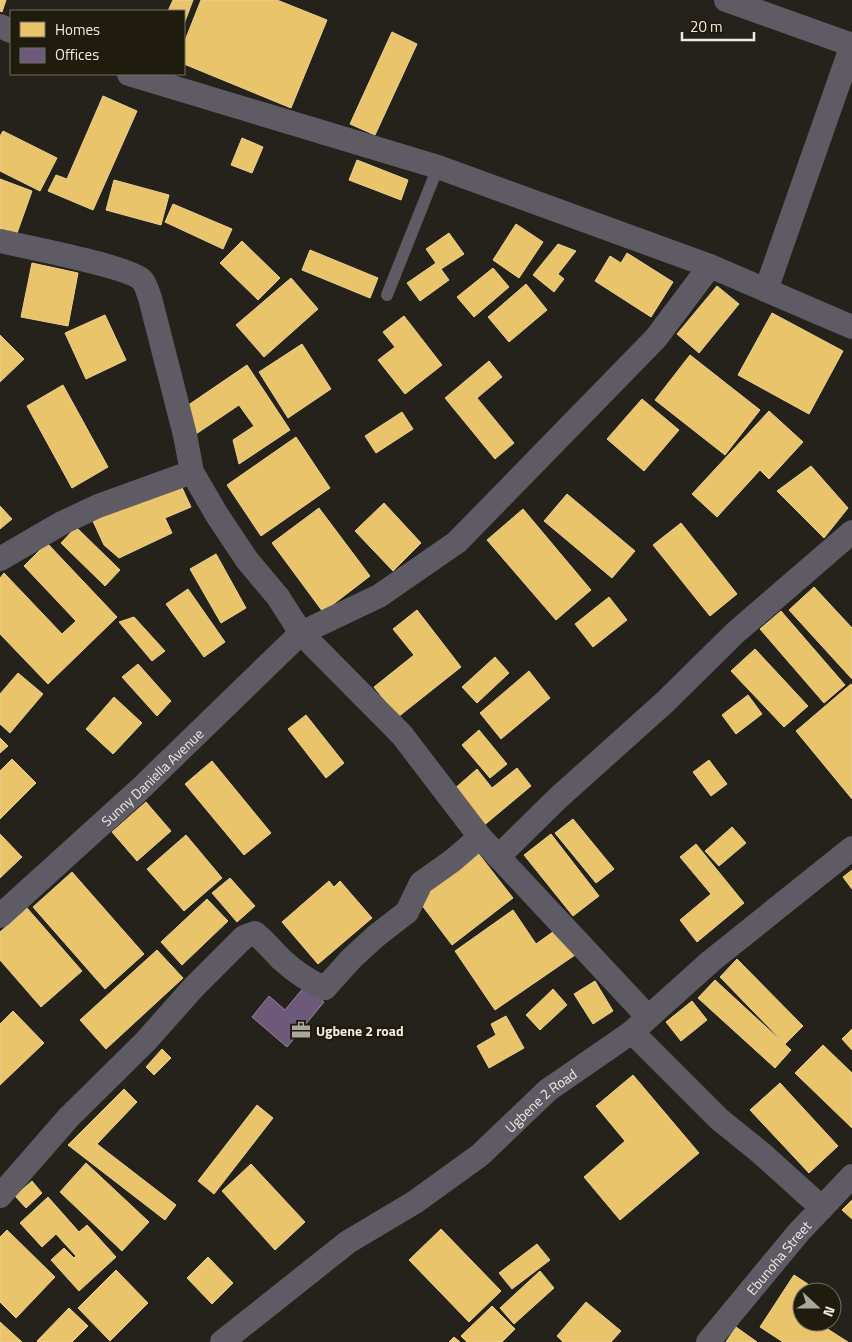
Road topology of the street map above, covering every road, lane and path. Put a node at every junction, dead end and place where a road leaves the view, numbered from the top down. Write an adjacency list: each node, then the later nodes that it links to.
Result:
1 (726, 0): 2 (street)
2 (852, 45): 7 (street)
3 (132, 75): 4 (street)
4 (438, 167): 6 (street); 8 (lane)
5 (0, 240): 10 (street)
6 (710, 266): 7 (street); 13 (street, Sunny Daniella Avenue)
7 (766, 290): 9 (street)
8 (387, 295)
9 (852, 327)
10 (192, 472): 12 (street); 13 (street)
11 (852, 532): 16 (street)
12 (0, 559)
13 (301, 633): 14 (street); 17 (street, Sunny Daniella Avenue)
14 (480, 837): 16 (street); 20 (street)
15 (852, 848): 18 (street, Ugbene 2 Road)
16 (499, 856): 18 (street)
17 (0, 916)
18 (640, 1024): 21 (street); 22 (street, Ugbene 2 Road)
19 (852, 1176): 21 (street, Ebunoha Street)
20 (0, 1196)
21 (822, 1208): 23 (street, Ebunoha Street)
22 (231, 1339)
23 (708, 1342)

